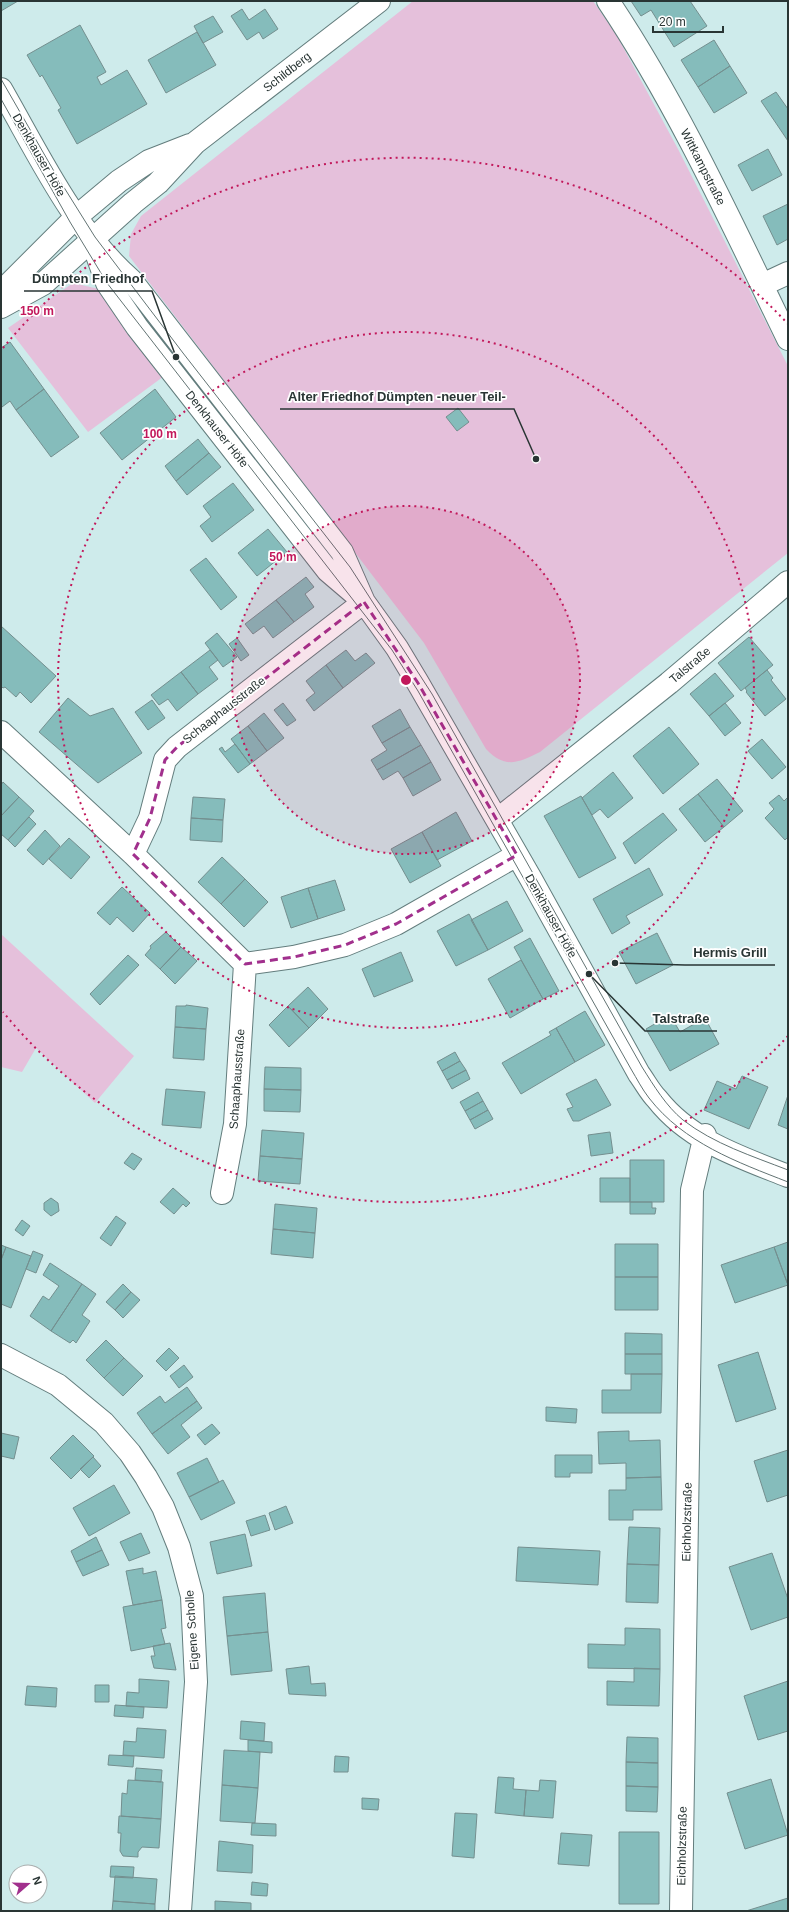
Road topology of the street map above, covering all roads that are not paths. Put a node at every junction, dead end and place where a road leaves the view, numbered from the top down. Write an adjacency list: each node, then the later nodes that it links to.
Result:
1 (379, 1): 4 (street, Schildberg)
2 (608, 1): 8 (street, Wittkampstraße)
3 (1, 89): 5 (street, Denkhauser Höfe)
4 (195, 143): 5 (street, Schildberg); 6 (street, Schildberg)
5 (76, 217): 6 (street, Denkhauser Höfe); 9 (street, Schildberg)
6 (92, 240): 10 (street, Schildberg); 13 (street, Denkhauser Höfe)
7 (788, 273): 8 (street)
8 (762, 285): 11 (street, Wittkampstraße)
9 (1, 292)
10 (1, 307)
11 (788, 339)
12 (788, 582): 15 (street, Talstraße)
13 (364, 602): 15 (street, Denkhauser Höfe); 16 (street, Schaaphausstraße)
14 (1, 732): 16 (street)
15 (497, 820): 17 (street, Denkhauser Höfe)
16 (133, 854): 18 (street)
17 (517, 855): 18 (street); 19 (street, Denkhauser Höfe)
18 (245, 964): 21 (street, Schaaphausstraße)
19 (704, 1138): 20 (street, Denkhauser Höfe); 24 (street, Eichholzstraße)
20 (788, 1176)
21 (222, 1193)
22 (1, 1355): 23 (street, Eigene Scholle)
23 (180, 1911)
24 (681, 1911)

